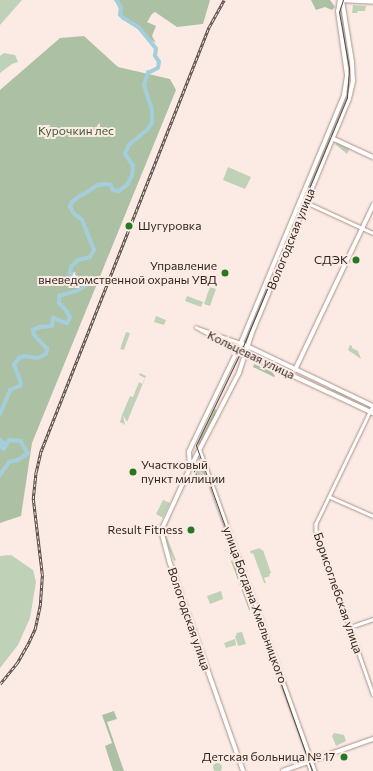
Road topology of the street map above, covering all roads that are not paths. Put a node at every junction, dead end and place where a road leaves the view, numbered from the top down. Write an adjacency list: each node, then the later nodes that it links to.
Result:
1 (341, 0): 2 (main road); 3 (main road, Вологодская улица); 4 (main road, Вологодская улица)
2 (373, 2)
3 (327, 136): 4 (main road); 6 (main road, Вологодская улица)
4 (333, 138): 5 (main road); 7 (main road, Вологодская улица)
5 (373, 157)
6 (301, 200): 7 (street); 11 (main road, Вологодская улица)
7 (307, 202): 9 (street); 12 (main road, Вологодская улица)
8 (373, 206): 9 (main road)
9 (363, 228): 10 (street); 15 (main road)
10 (373, 233)
11 (241, 343): 12 (main road, Кольцевая улица); 13 (main road, Вологодская улица); 13 (street, Кольцевая улица)
12 (248, 346): 14 (main road, Вологодская улица); 15 (main road, Кольцевая улица)
13 (238, 350): 14 (main road, Кольцевая улица); 19 (main road, Вологодская улица)
14 (246, 354): 17 (main road, Кольцевая улица); 18 (main road, Вологодская улица)
15 (295, 370): 16 (main road, Кольцевая улица)
16 (373, 406): 17 (street, Борисоглебская улица)
17 (372, 413): 20 (street, Борисоглебская улица)
18 (200, 451): 19 (main road, Вологодская улица); 26 (main road, улица Богдана Хмельницкого)
19 (190, 468): 27 (main road, Вологодская улица)
20 (330, 497): 21 (street); 23 (street, Борисоглебская улица)
21 (373, 516)
22 (373, 619): 23 (street)
23 (350, 627): 24 (street, Борисоглебская улица)
24 (373, 694)
25 (373, 739): 26 (main road)
26 (310, 761): 28 (main road); 29 (street); 30 (street)
27 (243, 771)
28 (283, 771)
29 (311, 771)
30 (315, 771)

